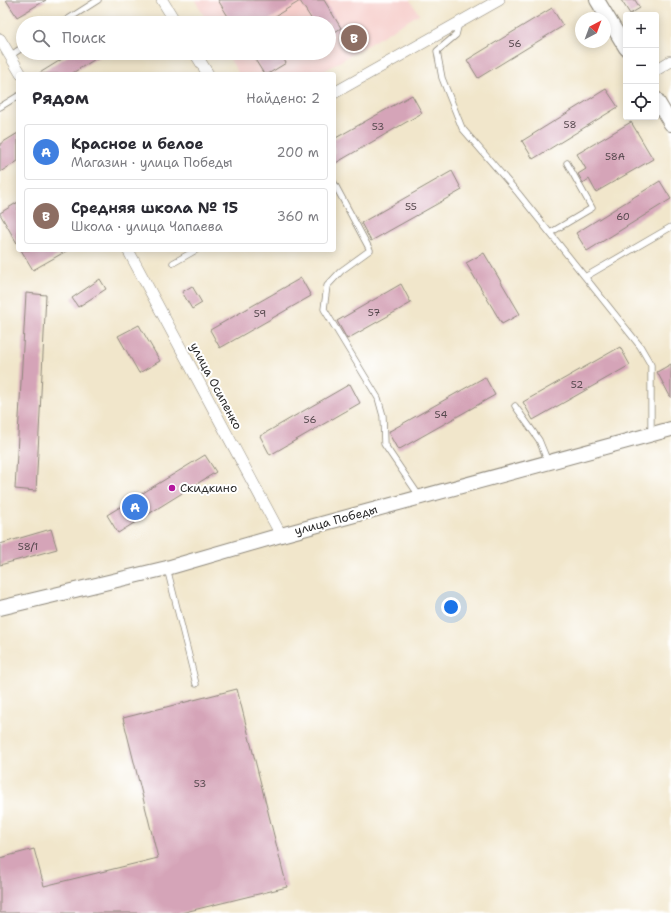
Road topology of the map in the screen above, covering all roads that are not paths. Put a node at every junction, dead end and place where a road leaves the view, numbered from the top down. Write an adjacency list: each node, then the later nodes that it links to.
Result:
1 (98, 0): 5 (lane)
2 (162, 0): 6 (street)
3 (500, 0): 7 (street)
4 (597, 0): 9 (street)
5 (73, 16)
6 (172, 16)
7 (459, 23): 17 (street); 25 (lane)
8 (0, 39): 11 (street)
9 (623, 43)
10 (16, 52): 11 (lane)
11 (10, 56): 15 (street)
12 (199, 60): 16 (street)
13 (671, 60): 14 (street)
14 (659, 68)
15 (20, 72)
16 (207, 72)
17 (336, 92)
18 (16, 97): 20 (lane)
19 (659, 104): 21 (street)
20 (0, 107)
21 (671, 124)
22 (567, 163): 25 (lane)
23 (336, 187): 34 (lane)
24 (671, 227): 29 (lane)
25 (550, 233): 29 (lane)
26 (129, 252): 35 (street, улица Осипенко)
27 (192, 252): 28 (lane)
28 (173, 263)
29 (585, 277): 32 (lane)
30 (515, 406): 33 (lane)
31 (671, 429): 32 (street, улица Победы)
32 (651, 435): 33 (street, улица Победы)
33 (548, 462): 34 (street, улица Победы)
34 (420, 497): 35 (street, улица Победы)
35 (281, 535): 36 (street, улица Победы)
36 (166, 568): 37 (street, улица Победы); 38 (lane)
37 (0, 608)
38 (196, 684)

